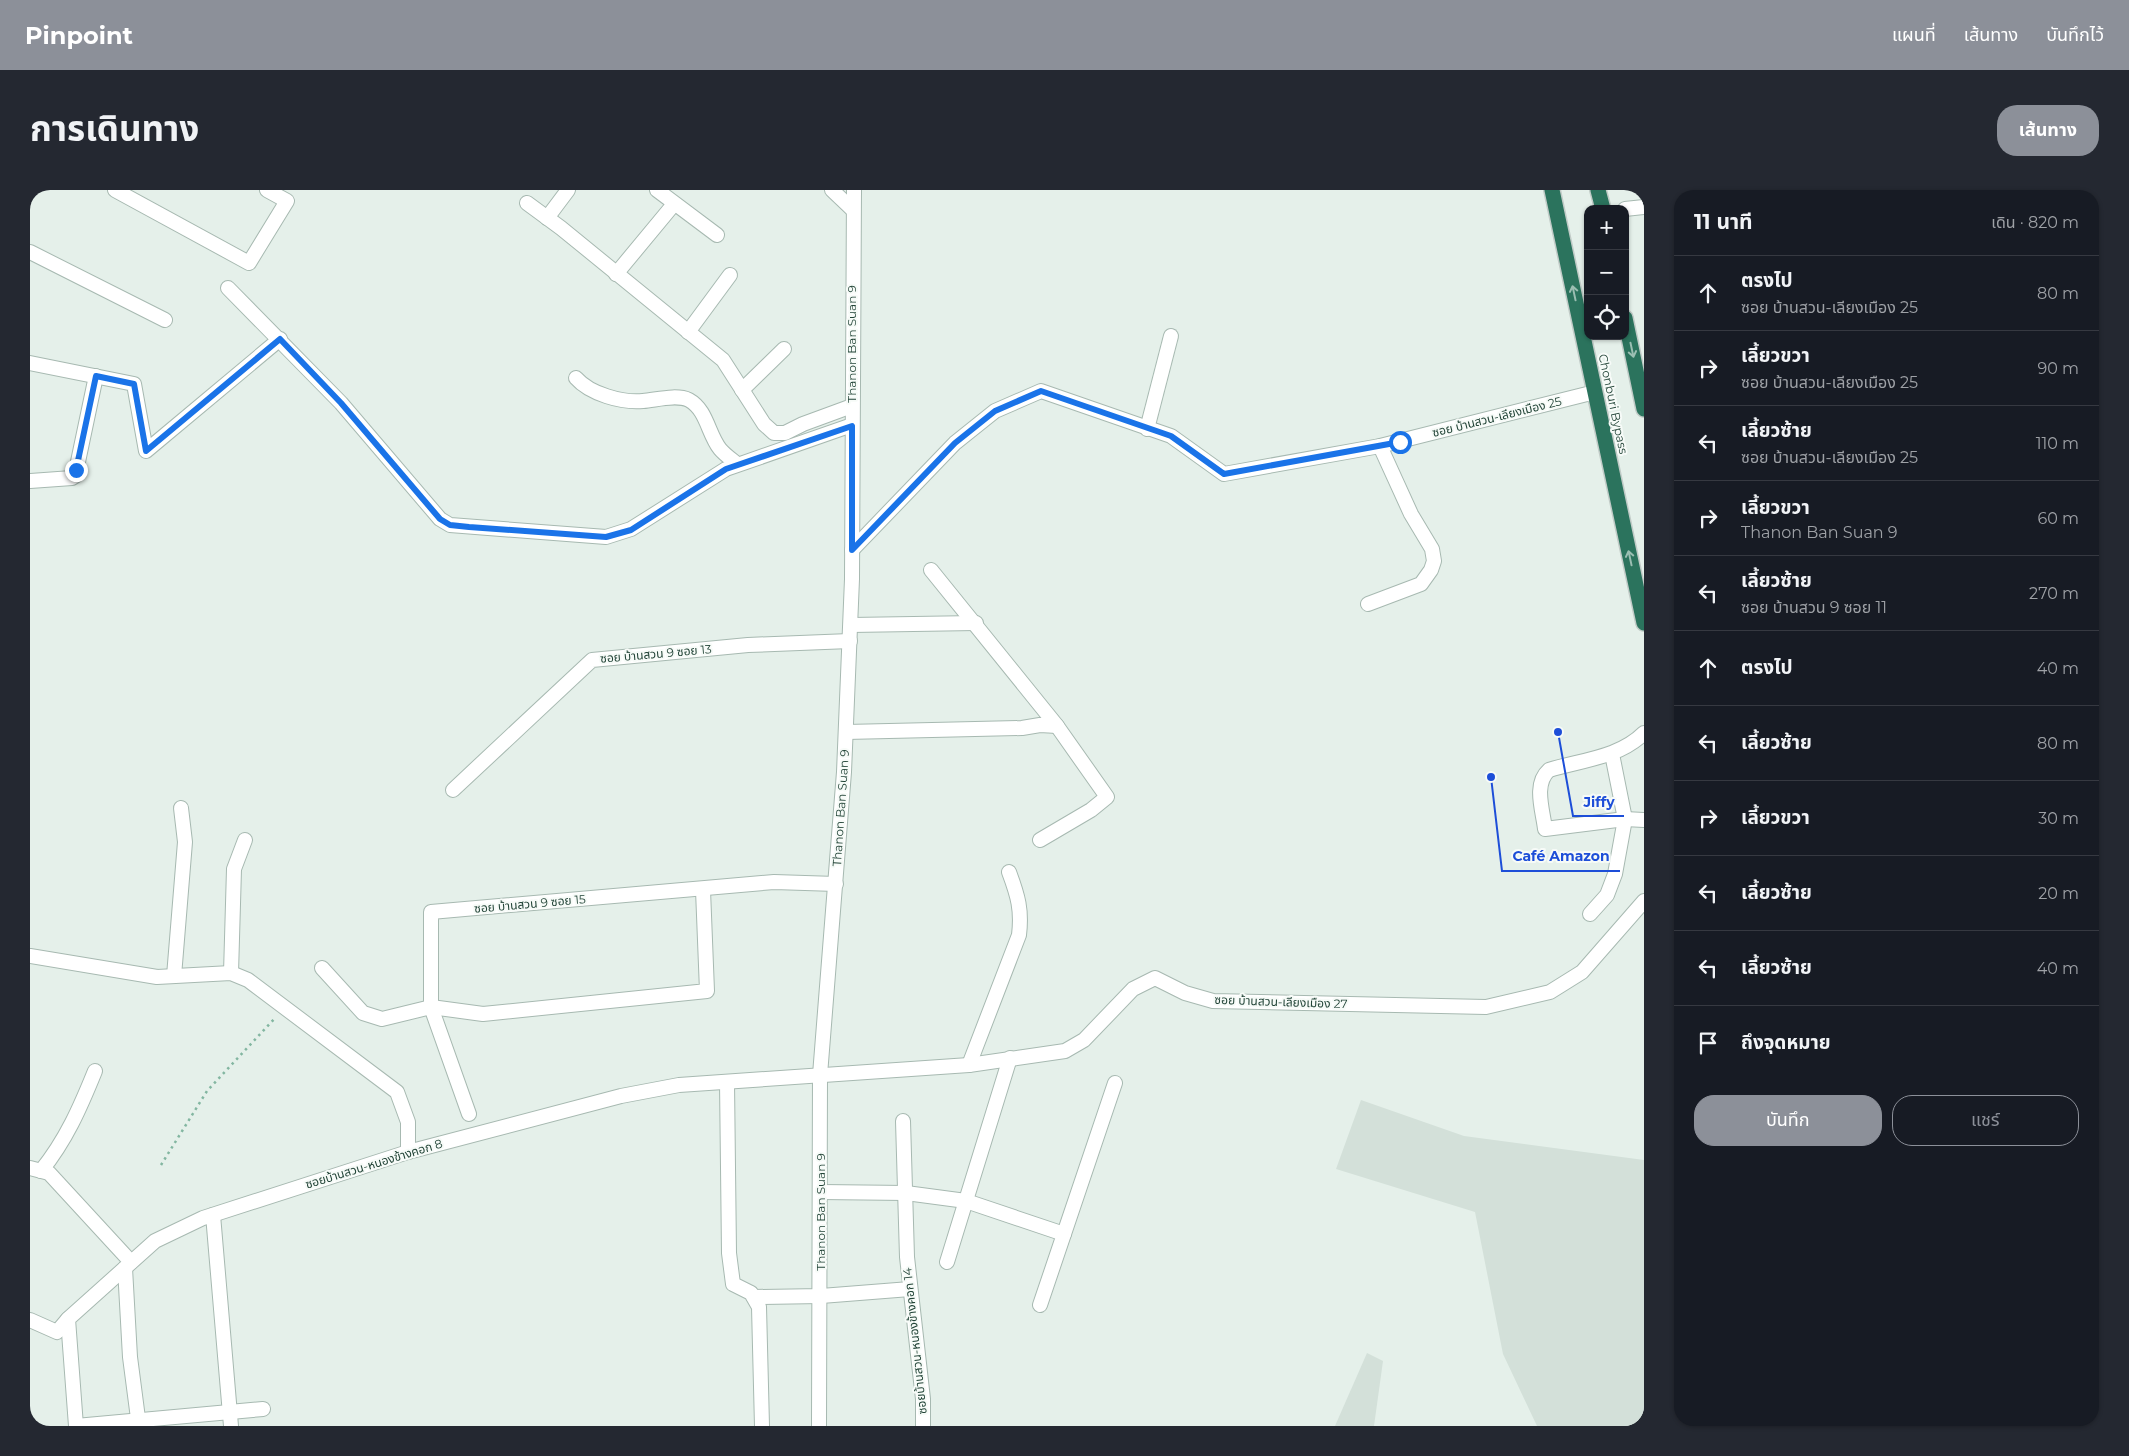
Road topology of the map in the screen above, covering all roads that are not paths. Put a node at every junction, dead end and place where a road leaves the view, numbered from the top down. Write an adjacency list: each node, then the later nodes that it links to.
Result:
1 (115, 190): 2 (street)
2 (267, 190)
3 (568, 190): 15 (street)
4 (657, 190): 10 (street)
5 (832, 190): 13 (street)
6 (854, 190): 13 (street, Thanon Ban Suan 9)
7 (1552, 190): 32 (highway, Chonburi Bypass, one-way to 7)
8 (1598, 190): 11 (highway)
9 (527, 203): 15 (street)
10 (674, 204): 16 (street); 18 (street)
11 (1602, 205)
12 (1644, 208): 14 (street)
13 (853, 210): 33 (street, Thanon Ban Suan 9)
14 (1629, 210)
15 (548, 218): 18 (street)
16 (716, 235)
17 (30, 252): 21 (street)
18 (616, 274): 22 (street)
19 (730, 275): 22 (street)
20 (228, 288): 25 (street)
21 (165, 320)
22 (688, 332): 31 (street)
23 (1629, 334): 30 (highway, one-way to 30)
24 (1171, 336): 36 (street)
25 (280, 339): 28 (street); 38 (street)
26 (784, 349): 31 (street)
27 (30, 363): 28 (street)
28 (96, 376): 39 (street)
29 (576, 378): 38 (street)
30 (1641, 383): 34 (highway)
31 (742, 390): 33 (street)
32 (1595, 392): 37 (street, ซอย บ้านสวน-เลียงเมือง 25); 44 (highway, Chonburi Bypass, one-way to 32)
33 (852, 406): 35 (street, Thanon Ban Suan 9)
34 (1644, 409)
35 (852, 426): 38 (street); 40 (street, Thanon Ban Suan 9)
36 (1147, 428): 37 (street, ซอย บ้านสวน-เลียงเมือง 25); 40 (street, ซอย บ้านสวน-เลียงเมือง 25)
37 (1380, 446): 42 (street)
38 (737, 464)
39 (30, 481)
40 (852, 550): 45 (street, Thanon Ban Suan 9)
41 (931, 570): 43 (street)
42 (1368, 604)
43 (976, 623): 45 (street); 47 (street)
44 (1644, 623)
45 (851, 625): 46 (street, Thanon Ban Suan 9)
46 (850, 641): 48 (street, Thanon Ban Suan 9); 51 (street, ซอย บ้านสวน 9 ซอย 13)
47 (1057, 726): 48 (street); 56 (street)
48 (846, 732): 58 (street, Thanon Ban Suan 9)
49 (1644, 734): 50 (street)
50 (1612, 754): 53 (street); 53 (street)
51 (453, 790)
52 (181, 808): 65 (street)
53 (1625, 820): 54 (street); 61 (street)
54 (1644, 820)
55 (245, 840): 64 (street)
56 (1040, 840)
57 (1009, 872): 68 (street)
58 (836, 884): 59 (street, ซอย บ้านสวน 9 ซอย 15); 70 (street, Thanon Ban Suan 9)
59 (703, 890): 66 (street, ซอย บ้านสวน 9 ซอย 15); 66 (street)
60 (1644, 901): 67 (street, ซอย บ้านสวน-เลียงเมือง 27)
61 (1590, 914)
62 (30, 956): 65 (street)
63 (322, 968): 66 (street)
64 (231, 973): 65 (street); 75 (street)
65 (174, 976)
66 (431, 1007): 73 (street, ซอย บ้านสวน 9 ซอย 15)
67 (1010, 1058): 68 (street, ซอย บ้านสวน-เลียงเมือง 27); 79 (street)
68 (969, 1064): 70 (street, ซอย บ้านสวน-เลียงเมือง 27)
69 (95, 1071): 76 (street)
70 (820, 1075): 71 (street, ซอยบ้านสวน-หนองข้างคอก 8); 77 (street, Thanon Ban Suan 9)
71 (727, 1082): 75 (street, ซอยบ้านสวน-หนองข้างคอก 8); 86 (street)
72 (1115, 1083): 81 (street)
73 (469, 1114)
74 (903, 1121): 78 (street, ซอยบ้านสวน-หนองข้างคอก 14)
75 (408, 1152): 80 (street, ซอยบ้านสวน-หนองข้างคอก 8)
76 (36, 1169): 83 (street)
77 (821, 1192): 78 (street); 85 (street, Thanon Ban Suan 9)
78 (906, 1193): 79 (street); 84 (street, ซอยบ้านสวน-หนองข้างคอก 14)
79 (966, 1202): 81 (street); 82 (street)
80 (213, 1215): 83 (street, ซอยบ้านสวน-หนองข้างคอก 8); 91 (street)
81 (1064, 1234): 87 (street)
82 (947, 1262)
83 (128, 1265): 88 (street, ซอยบ้านสวน-หนองข้างคอก 8); 92 (street)
84 (910, 1289): 85 (street); 97 (street, ซอยบ้านสวน-หนองข้างคอก 14)
85 (821, 1296): 86 (street); 96 (street, Thanon Ban Suan 9)
86 (754, 1297): 95 (street)
87 (1040, 1305)
88 (68, 1319): 89 (street, ซอยบ้านสวน-หนองข้างคอก 8); 93 (street)
89 (30, 1320)
90 (263, 1409): 91 (street)
91 (230, 1412): 92 (street); 94 (street)
92 (139, 1423): 93 (street)
93 (76, 1426)
94 (231, 1426)
95 (762, 1426)
96 (819, 1426)
97 (923, 1426)

